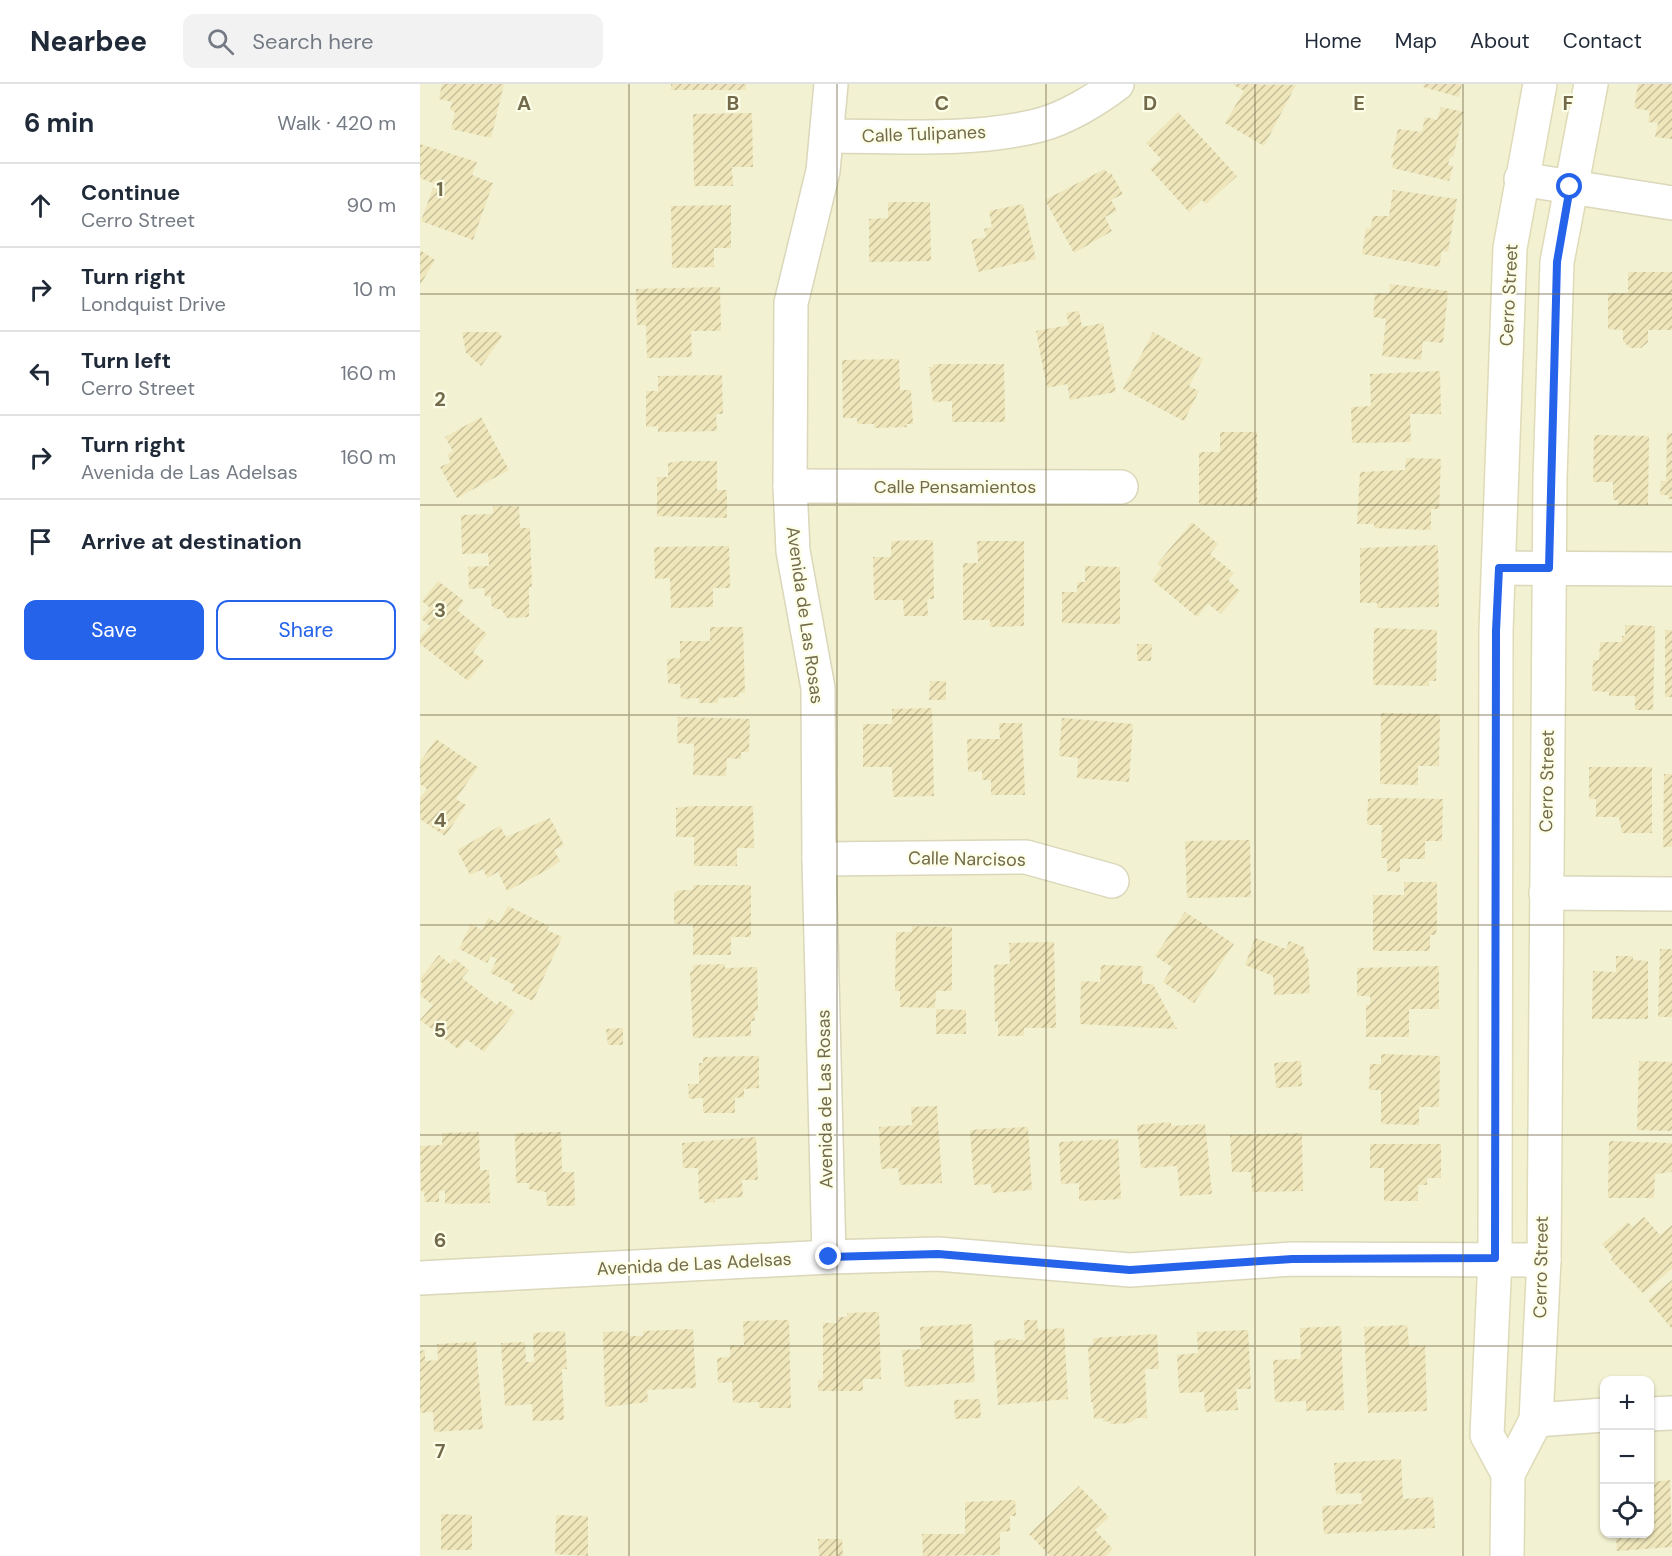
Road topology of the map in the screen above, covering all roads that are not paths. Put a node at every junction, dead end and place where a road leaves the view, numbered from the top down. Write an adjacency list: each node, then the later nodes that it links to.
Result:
1 (831, 84): 5 (street, Avenida de Las Rosas)
2 (1117, 84): 5 (street, Calle Tulipanes)
3 (1540, 84): 6 (street, Cerro Street)
4 (1591, 84): 7 (street, Cerro Street)
5 (828, 136): 9 (street, Avenida de Las Rosas)
6 (1521, 179): 7 (street); 11 (street, Cerro Street)
7 (1570, 187): 8 (street); 12 (street, Cerro Street)
8 (1672, 203)
9 (790, 486): 10 (street, Calle Pensamientos); 14 (street, Avenida de Las Rosas)
10 (1121, 488)
11 (1499, 568): 12 (street); 19 (street, Cerro Street)
12 (1549, 568): 13 (street); 16 (street, Cerro Street)
13 (1672, 569)
14 (819, 859): 15 (street, Calle Narcisos); 18 (street, Avenida de Las Rosas)
15 (1112, 881)
16 (1545, 893): 17 (street); 20 (street, Cerro Street)
17 (1672, 894)
18 (829, 1257): 19 (street, Avenida de Las Adelsas); 21 (street, Avenida de Las Adelsas)
19 (1495, 1258): 20 (street, Avenida de Las Adelsas); 26 (street, Cerro Street)
20 (1544, 1260): 25 (street, Cerro Street)
21 (420, 1278)
22 (1672, 1413): 23 (street)
23 (1654, 1414)
24 (1600, 1415): 25 (street)
25 (1536, 1420): 26 (street, Cerro Street)
26 (1508, 1474): 27 (street, Cerro Street)
27 (1506, 1556)

